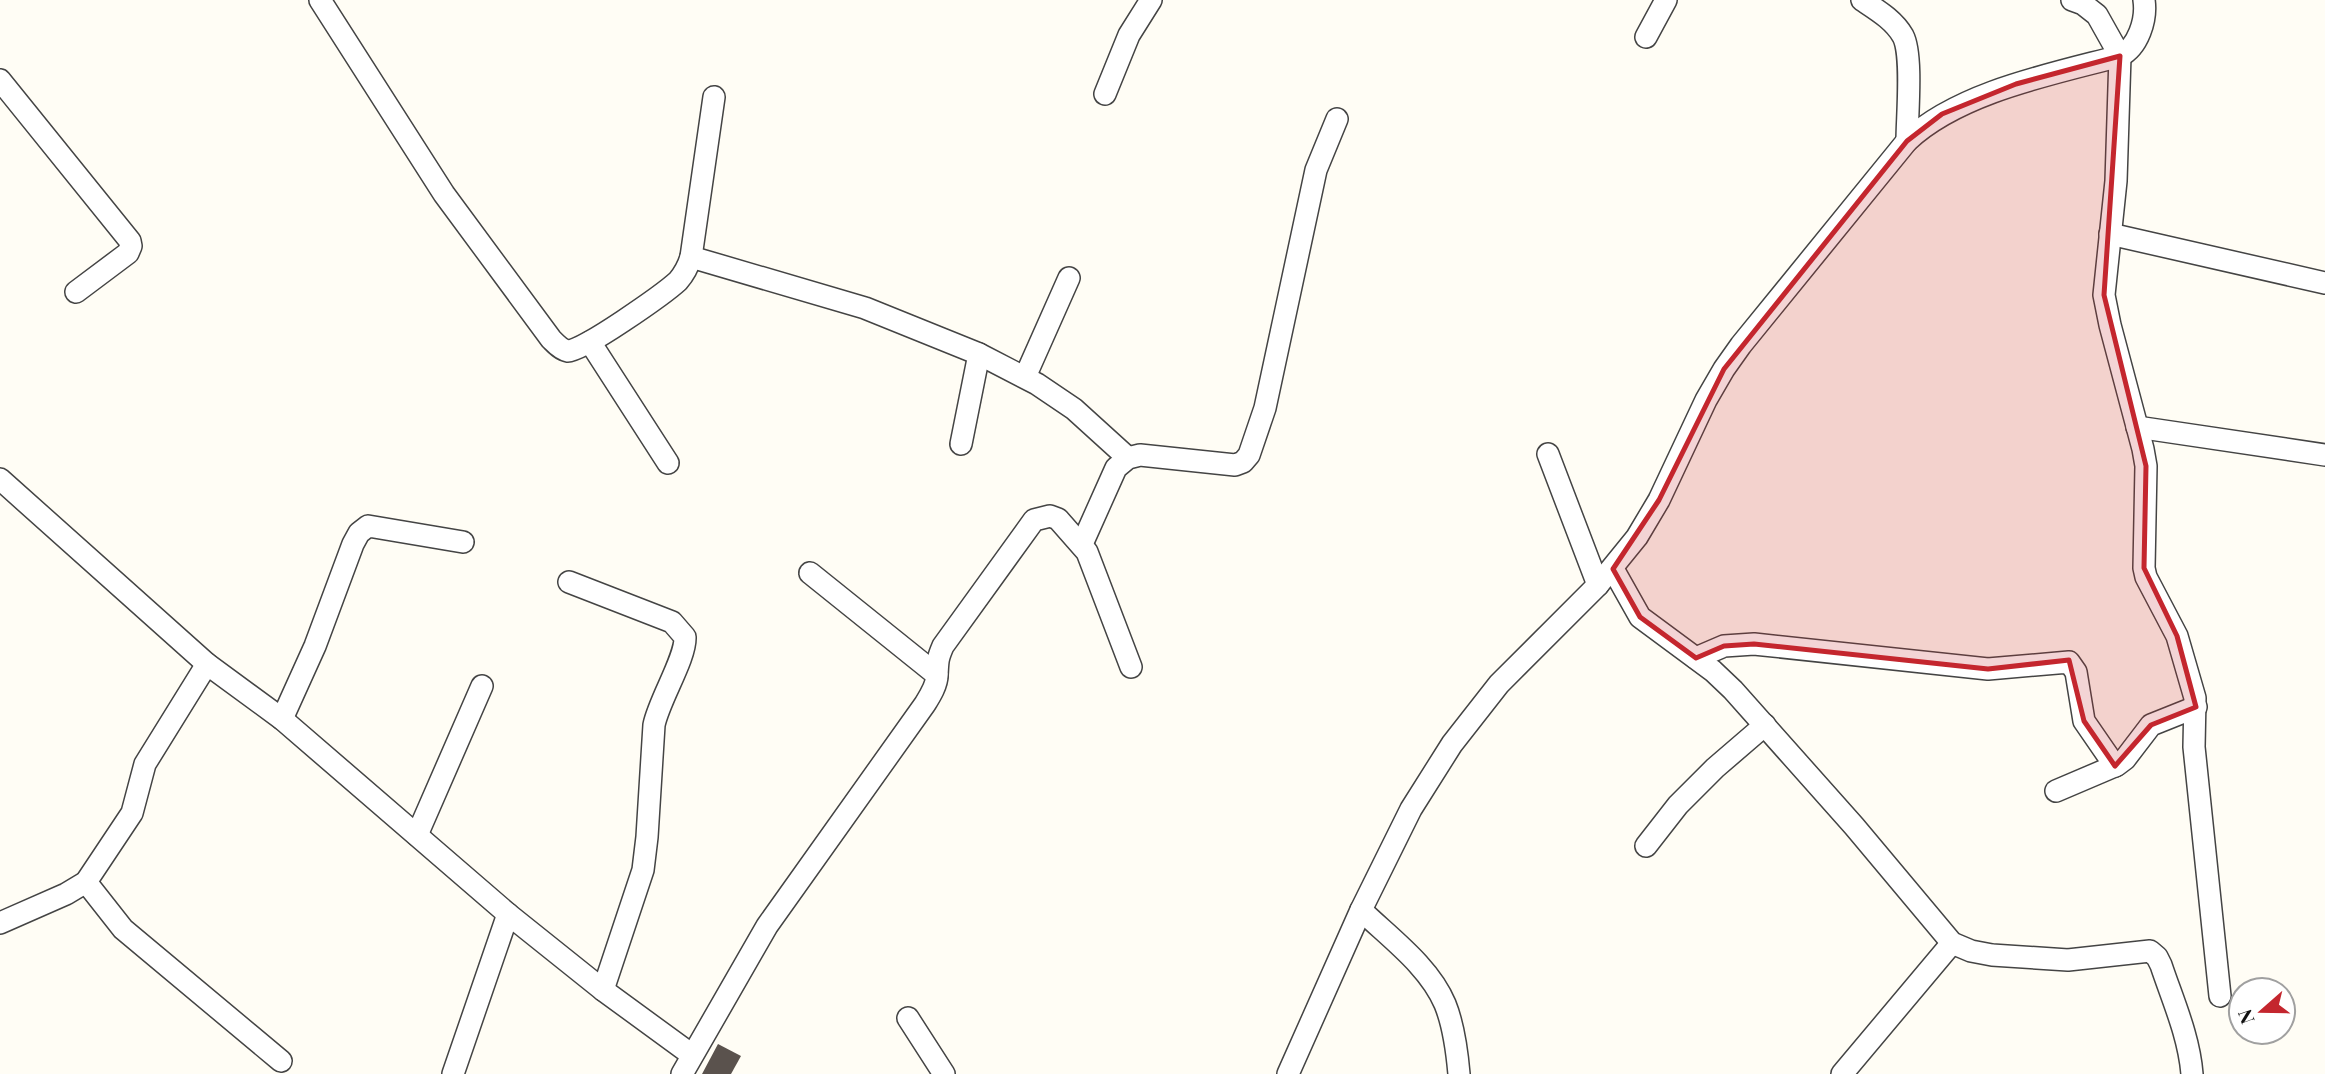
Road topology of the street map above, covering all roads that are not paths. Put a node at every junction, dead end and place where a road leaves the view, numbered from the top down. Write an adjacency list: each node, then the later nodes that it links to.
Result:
1 (320, 0): 19 (street)
2 (1151, 0): 10 (street)
3 (1666, 0): 7 (street)
4 (1862, 0): 13 (street)
5 (2072, 0): 8 (street)
6 (2144, 0): 8 (street)
7 (1646, 37)
8 (2120, 55): 13 (street); 14 (street)
9 (0, 80): 18 (street)
10 (1105, 93)
11 (714, 97): 15 (street)
12 (1337, 119): 26 (street)
13 (1907, 141): 31 (street)
14 (2110, 234): 17 (street); 22 (street)
15 (691, 257): 19 (street); 20 (street)
16 (1069, 278): 21 (street)
17 (2325, 283)
18 (76, 292)
19 (590, 342): 27 (street)
20 (979, 354): 21 (street); 23 (street)
21 (1025, 377): 26 (street)
22 (2137, 427): 25 (street); 40 (street)
23 (961, 444)
24 (1548, 454): 34 (street)
25 (2325, 455)
26 (1128, 458): 30 (street)
27 (668, 463)
28 (0, 479): 36 (street)
29 (463, 542): 41 (street)
30 (1082, 544): 37 (street); 38 (street)
31 (1613, 569): 34 (street); 35 (street)
32 (810, 573): 38 (street)
33 (569, 582): 52 (street)
34 (1598, 585): 48 (street)
35 (1696, 658): 42 (street); 43 (street)
36 (207, 664): 41 (street); 47 (street)
37 (1131, 667)
38 (937, 675): 55 (street)
39 (482, 686): 45 (street)
40 (2196, 707): 43 (street); 53 (street)
41 (282, 719): 45 (street)
42 (1765, 725): 46 (street); 51 (street)
43 (2115, 766): 44 (street)
44 (2056, 791)
45 (417, 835): 49 (street)
46 (1646, 846)
47 (86, 882): 50 (street); 56 (street)
48 (1361, 911): 60 (street); 61 (street)
49 (508, 914): 52 (street); 57 (street)
50 (0, 923)
51 (1952, 943): 62 (street); 63 (street)
52 (603, 990): 55 (street)
53 (2220, 996)
54 (908, 1018): 59 (street)
55 (692, 1055): 58 (street)
56 (281, 1061)
57 (453, 1074)
58 (682, 1074)
59 (944, 1074)
60 (1288, 1074)
61 (1459, 1074)
62 (1842, 1074)
63 (2192, 1074)

